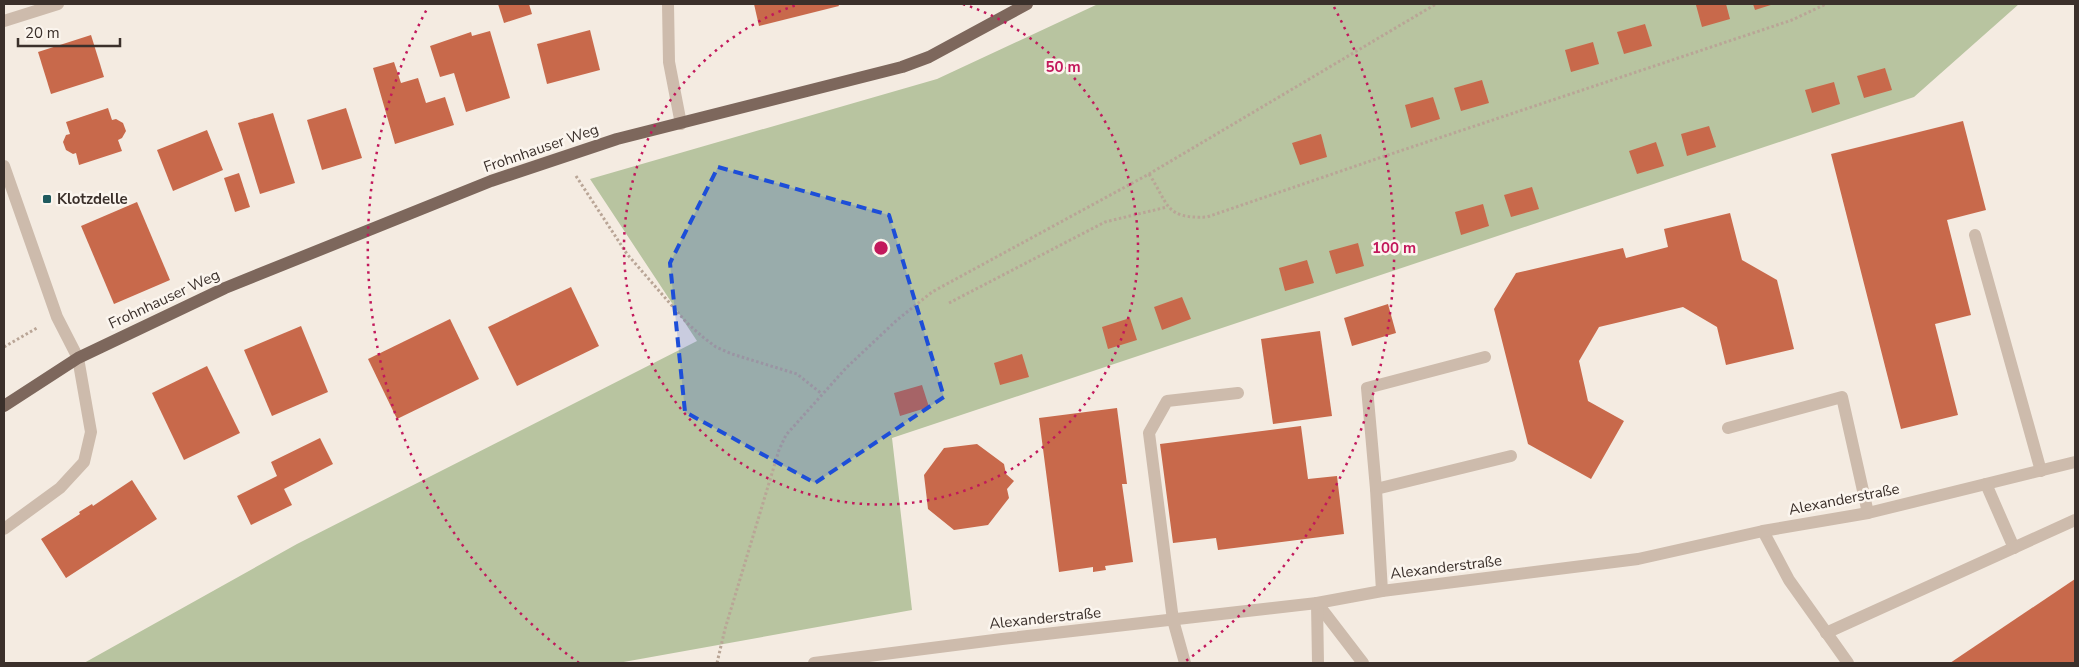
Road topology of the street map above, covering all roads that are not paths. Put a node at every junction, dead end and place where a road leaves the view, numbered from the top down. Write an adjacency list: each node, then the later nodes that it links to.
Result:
1 (58, 4): 4 (street)
2 (668, 4): 5 (street)
3 (1027, 4): 5 (main road, Frohnhauser Weg)
4 (4, 21)
5 (681, 124): 9 (main road, Frohnhauser Weg)
6 (4, 166): 9 (street)
7 (1975, 235): 15 (street)
8 (1485, 357): 17 (street)
9 (78, 358): 11 (main road, Frohnhauser Weg); 20 (street)
10 (1238, 392): 25 (street)
11 (4, 406)
12 (1728, 428): 18 (street)
13 (1511, 456): 17 (street)
14 (2075, 462): 15 (street, Alexanderstraße)
15 (2041, 471): 16 (street, Alexanderstraße)
16 (1986, 484): 18 (street, Alexanderstraße); 22 (street)
17 (1376, 489): 23 (street)
18 (1868, 513): 21 (street, Alexanderstraße)
19 (2075, 520): 22 (street)
20 (4, 530)
21 (1763, 531): 23 (street, Alexanderstraße); 26 (street)
22 (2014, 548): 26 (street)
23 (1382, 591): 24 (street, Alexanderstraße)
24 (1317, 602): 25 (street, Alexanderstraße); 29 (street); 30 (street)
25 (1173, 620): 27 (street, Alexanderstraße); 28 (street)
26 (1826, 633): 31 (street)
27 (814, 663)
28 (1185, 663)
29 (1318, 663)
30 (1363, 663)
31 (1848, 663)

